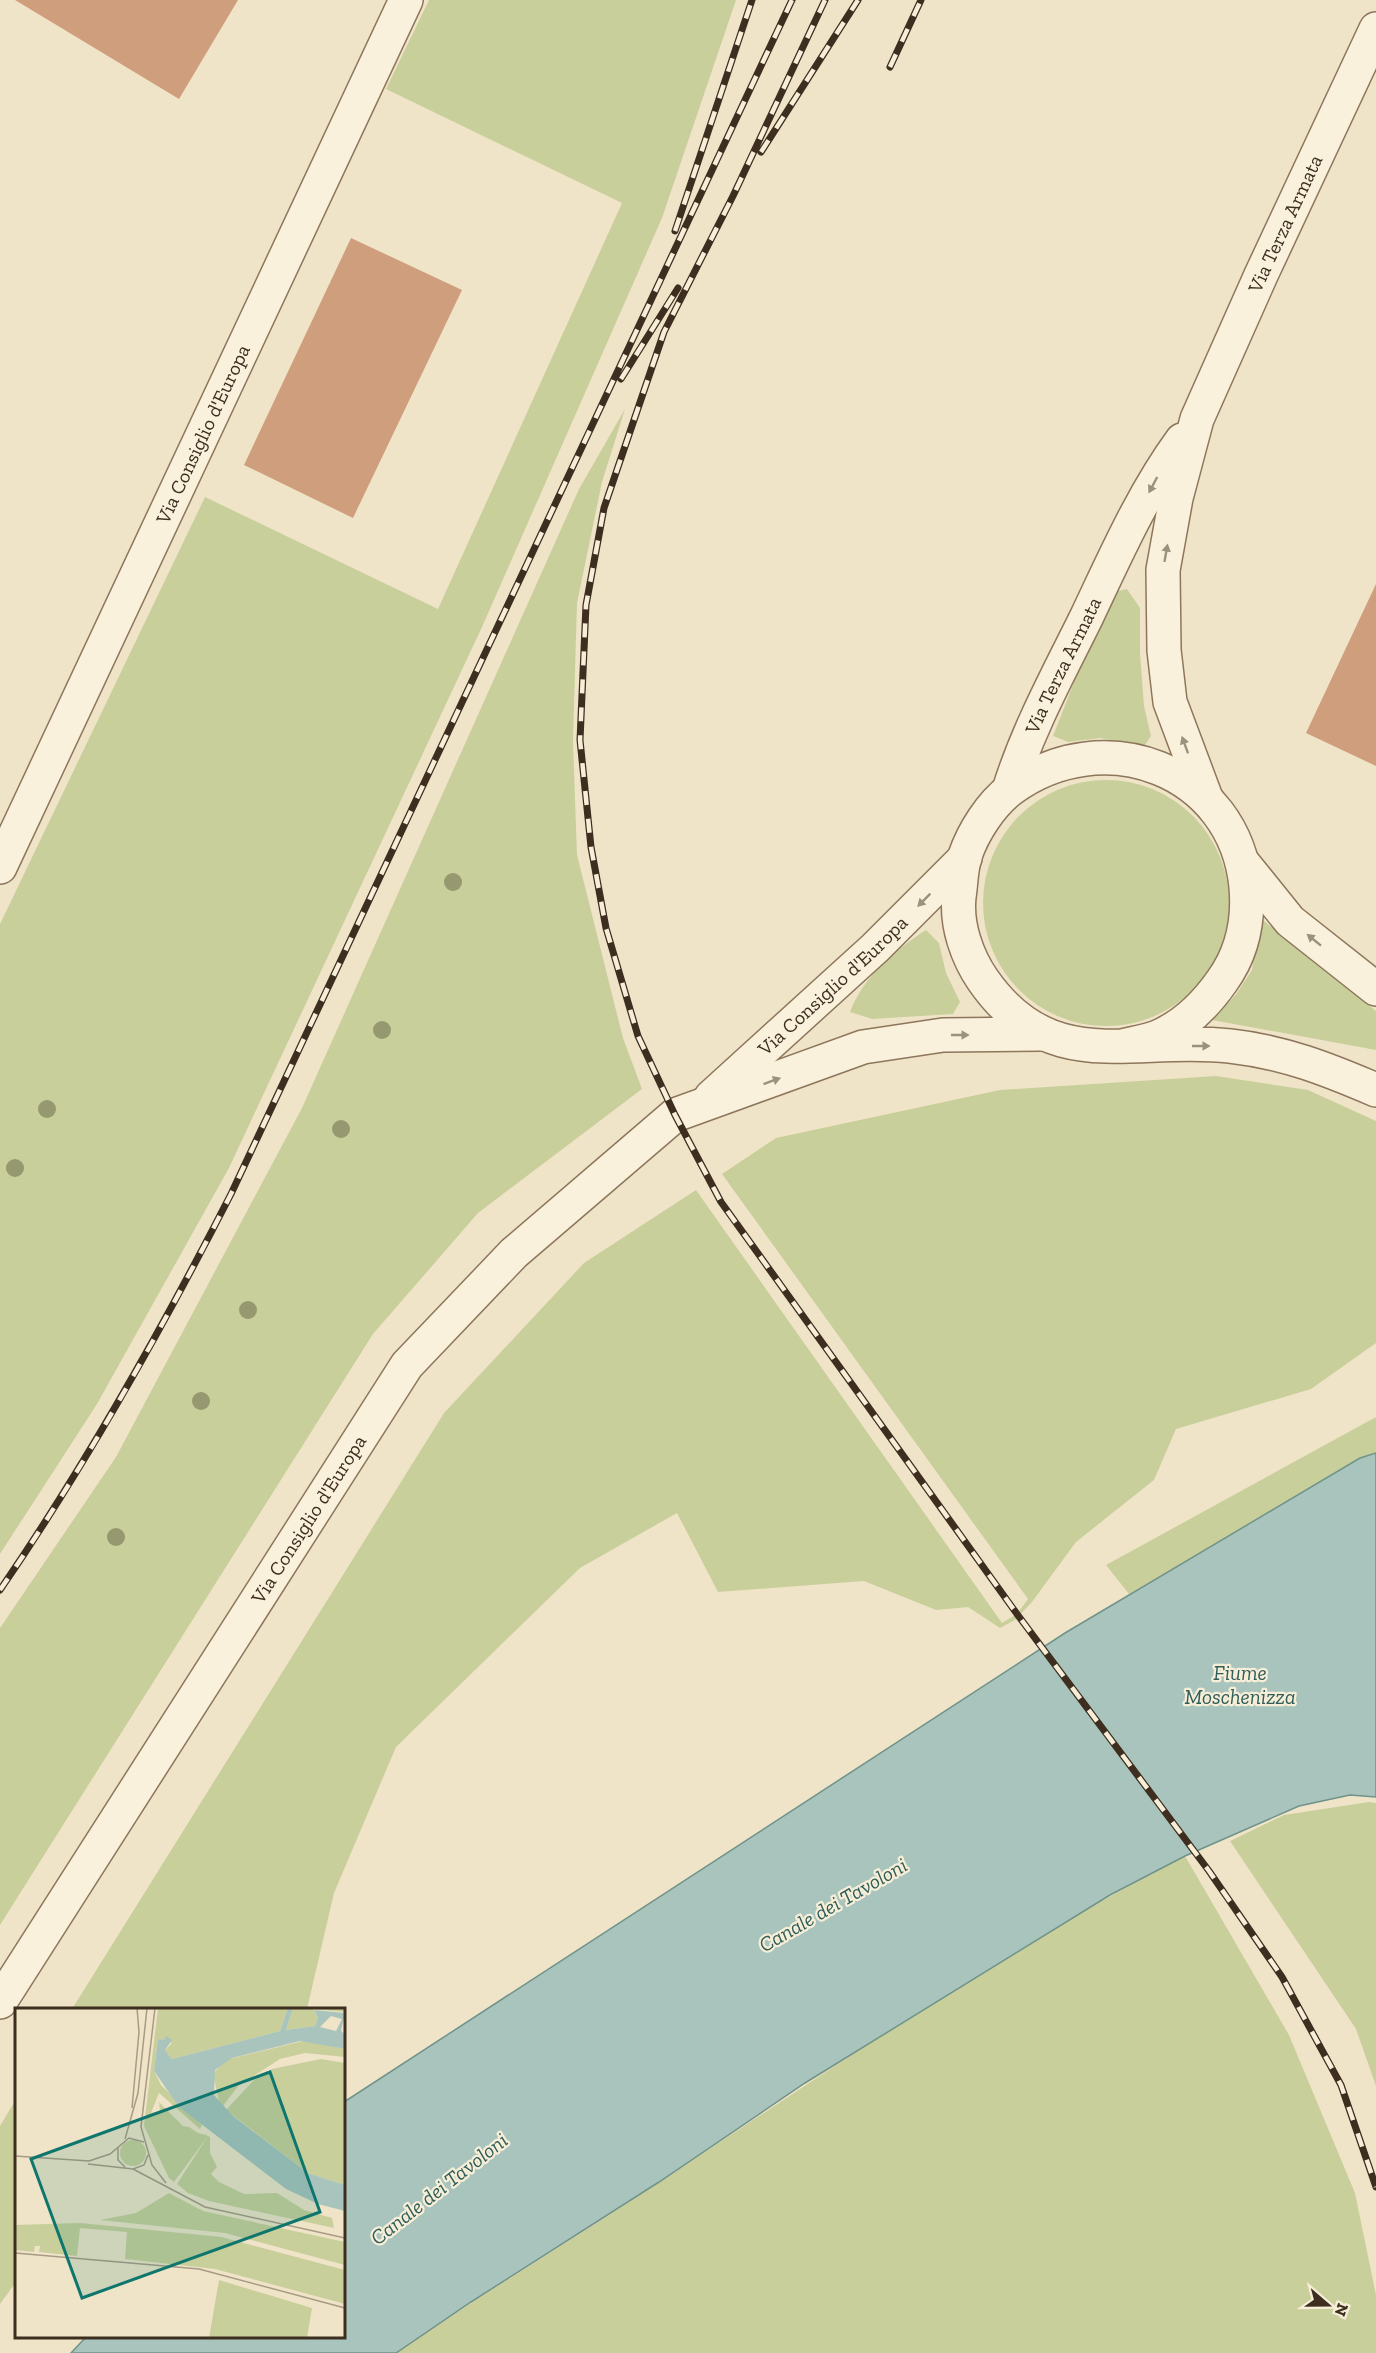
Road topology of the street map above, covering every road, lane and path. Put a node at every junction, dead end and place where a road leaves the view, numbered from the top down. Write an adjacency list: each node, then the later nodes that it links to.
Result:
1 (406, 0): 8 (street, Via Consiglio d'Europa)
2 (1376, 29): 3 (street, Via Terza Armata)
3 (1197, 419): 4 (street, Via Terza Armata, one-way to 4); 5 (street, Via Terza Armata, one-way to 3)
4 (1009, 790): 5 (street, Via Terza Armata); 6 (street, Via Terza Armata)
5 (1207, 799): 7 (street, Via Terza Armata)
6 (964, 858): 12 (street, Via Terza Armata); 17 (street, Via Consiglio d'Europa, one-way to 17)
7 (1244, 864): 9 (street, Via Terza Armata, one-way to 7); 13 (street, Via Terza Armata)
8 (0, 867)
9 (1346, 966): 10 (street, Via Terza Armata); 11 (street, Via Terza Armata)
10 (1376, 981)
11 (1376, 989)
12 (1042, 1034): 13 (street, Via Terza Armata); 17 (street, Via Consiglio d'Europa, one-way to 12)
13 (1122, 1046): 14 (street, Via Terza Armata, one-way to 14)
14 (1308, 1061): 15 (street, Via Terza Armata); 16 (street, Via Terza Armata)
15 (1376, 1077)
16 (1376, 1090)
17 (697, 1109): 18 (street, Via Consiglio d'Europa)
18 (0, 2002)

